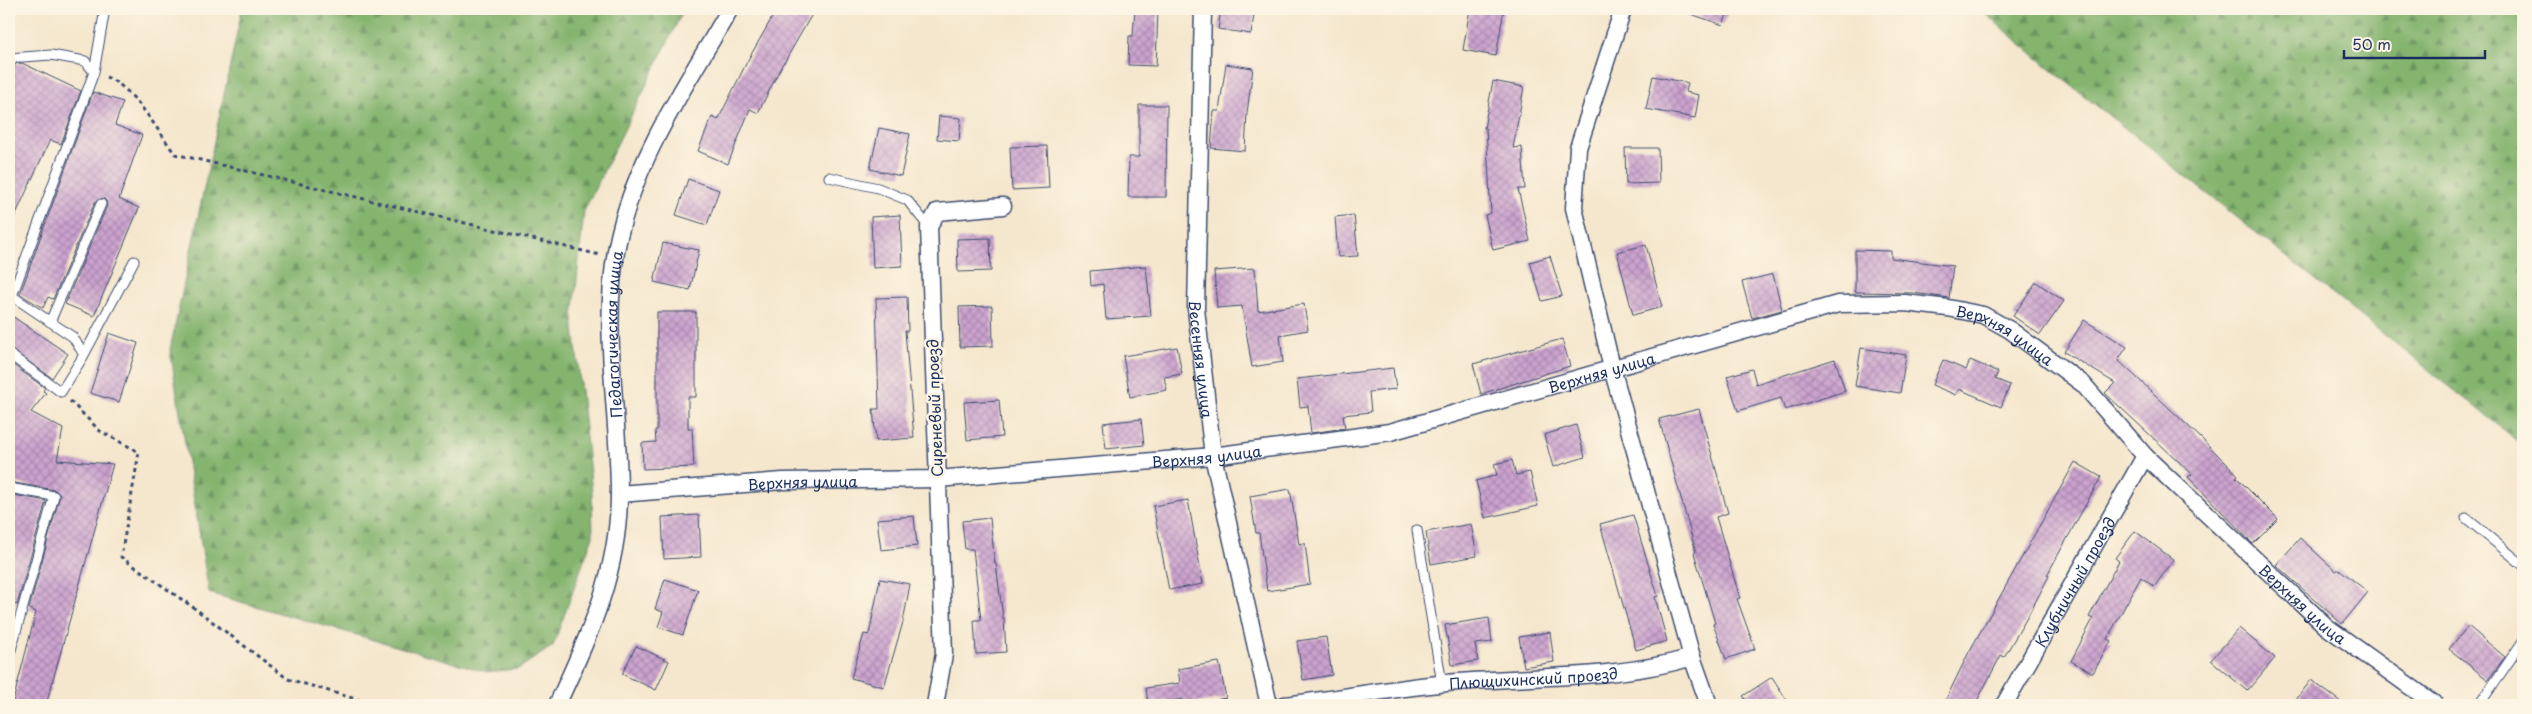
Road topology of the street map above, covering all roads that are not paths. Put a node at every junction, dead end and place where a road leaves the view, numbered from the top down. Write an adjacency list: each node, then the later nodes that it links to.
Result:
1 (105, 9): 6 (lane)
2 (730, 9): 20 (street, Педагогическая улица)
3 (1204, 9): 16 (street, Весенняя улица)
4 (1620, 10): 15 (street)
5 (9, 58): 6 (lane)
6 (94, 72): 12 (lane)
7 (829, 177): 10 (lane)
8 (101, 204): 12 (lane)
9 (1003, 206): 10 (street)
10 (929, 227): 18 (street, Сиреневый проезд)
11 (134, 262): 14 (lane)
12 (50, 322): 14 (lane)
13 (9, 354): 14 (lane)
14 (84, 354)
15 (1612, 368): 16 (street, Верхняя улица); 17 (street, Верхняя улица); 26 (street)
16 (1213, 456): 18 (street, Верхняя улица); 30 (street, Весенняя улица)
17 (2145, 456): 33 (street, Клубничный проезд); 34 (street, Верхняя улица)
18 (937, 479): 20 (street, Верхняя улица); 29 (street, Сиреневый проезд)
19 (9, 488): 25 (lane)
20 (619, 494): 28 (street, Педагогическая улица)
21 (2466, 518): 23 (lane)
22 (1417, 530): 27 (lane)
23 (2523, 565)
24 (2523, 641): 35 (lane)
25 (9, 657)
26 (1692, 657): 27 (street, Плющихинский проезд); 32 (street)
27 (1442, 684): 31 (street, Плющихинский проезд)
28 (557, 705)
29 (935, 705)
30 (1269, 705)
31 (1284, 705)
32 (1709, 705)
33 (2004, 705)
34 (2436, 705)
35 (2479, 705)

